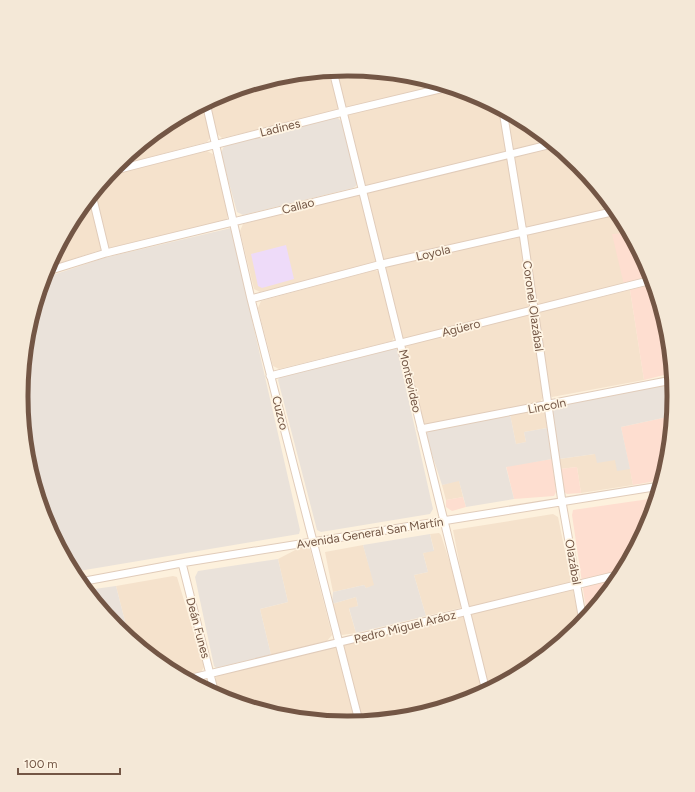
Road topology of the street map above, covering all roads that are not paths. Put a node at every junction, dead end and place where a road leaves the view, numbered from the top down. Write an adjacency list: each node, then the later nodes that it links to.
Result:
1 (334, 77): 4 (street, Montevideo)
2 (438, 89): 4 (street, Ladines)
3 (207, 108): 6 (street, Cuzco)
4 (343, 112): 6 (street, Ladines); 10 (street, Montevideo)
5 (504, 117): 8 (street, Coronel Olazábal)
6 (216, 143): 9 (street, Ladines); 13 (street, Cuzco)
7 (545, 146): 8 (street, Callao)
8 (510, 154): 10 (street, Callao); 14 (street, Coronel Olazábal)
9 (125, 168)
10 (363, 190): 13 (street, Callao); 16 (street, Montevideo)
11 (94, 202): 15 (street)
12 (609, 213): 14 (street, Loyola)
13 (233, 221): 15 (street, Callao); 19 (street, Cuzco)
14 (523, 233): 16 (street, Loyola); 20 (street, Coronel Olazábal)
15 (106, 254): 17 (street, Callao)
16 (382, 264): 19 (street, Loyola); 21 (street, Montevideo)
17 (54, 269)
18 (646, 282): 20 (street, Agüero)
19 (251, 299): 22 (street, Cuzco)
20 (533, 311): 21 (street, Agüero); 24 (street, Coronel Olazábal)
21 (401, 343): 22 (street, Agüero); 25 (street, Montevideo)
22 (270, 376): 29 (street, Cuzco)
23 (666, 381): 24 (street, Lincoln)
24 (548, 406): 25 (street, Lincoln); 27 (street, Coronel Olazábal)
25 (421, 429): 28 (street, Montevideo)
26 (654, 487): 27 (street, Avenida General San Martín)
27 (562, 502): 28 (street, Avenida General San Martín); 33 (street, Olazábal)
28 (444, 522): 29 (street, Avenida General San Martín); 34 (street, Montevideo)
29 (313, 542): 30 (street, Avenida General San Martín); 36 (street, Cuzco)
30 (182, 563): 32 (street, Avenida General San Martín); 37 (street, Deán Funes)
31 (611, 576): 33 (street, Pedro Miguel Aráoz)
32 (87, 581)
33 (577, 584): 34 (street, Pedro Miguel Aráoz); 35 (street, Olazábal)
34 (466, 611): 36 (street, Pedro Miguel Aráoz); 39 (street, Montevideo)
35 (582, 613)
36 (338, 644): 37 (street, Pedro Miguel Aráoz); 41 (street, Cuzco)
37 (210, 674): 38 (street, Pedro Miguel Aráoz); 40 (street, Deán Funes)
38 (196, 677)
39 (484, 685)
40 (213, 686)
41 (358, 716)

